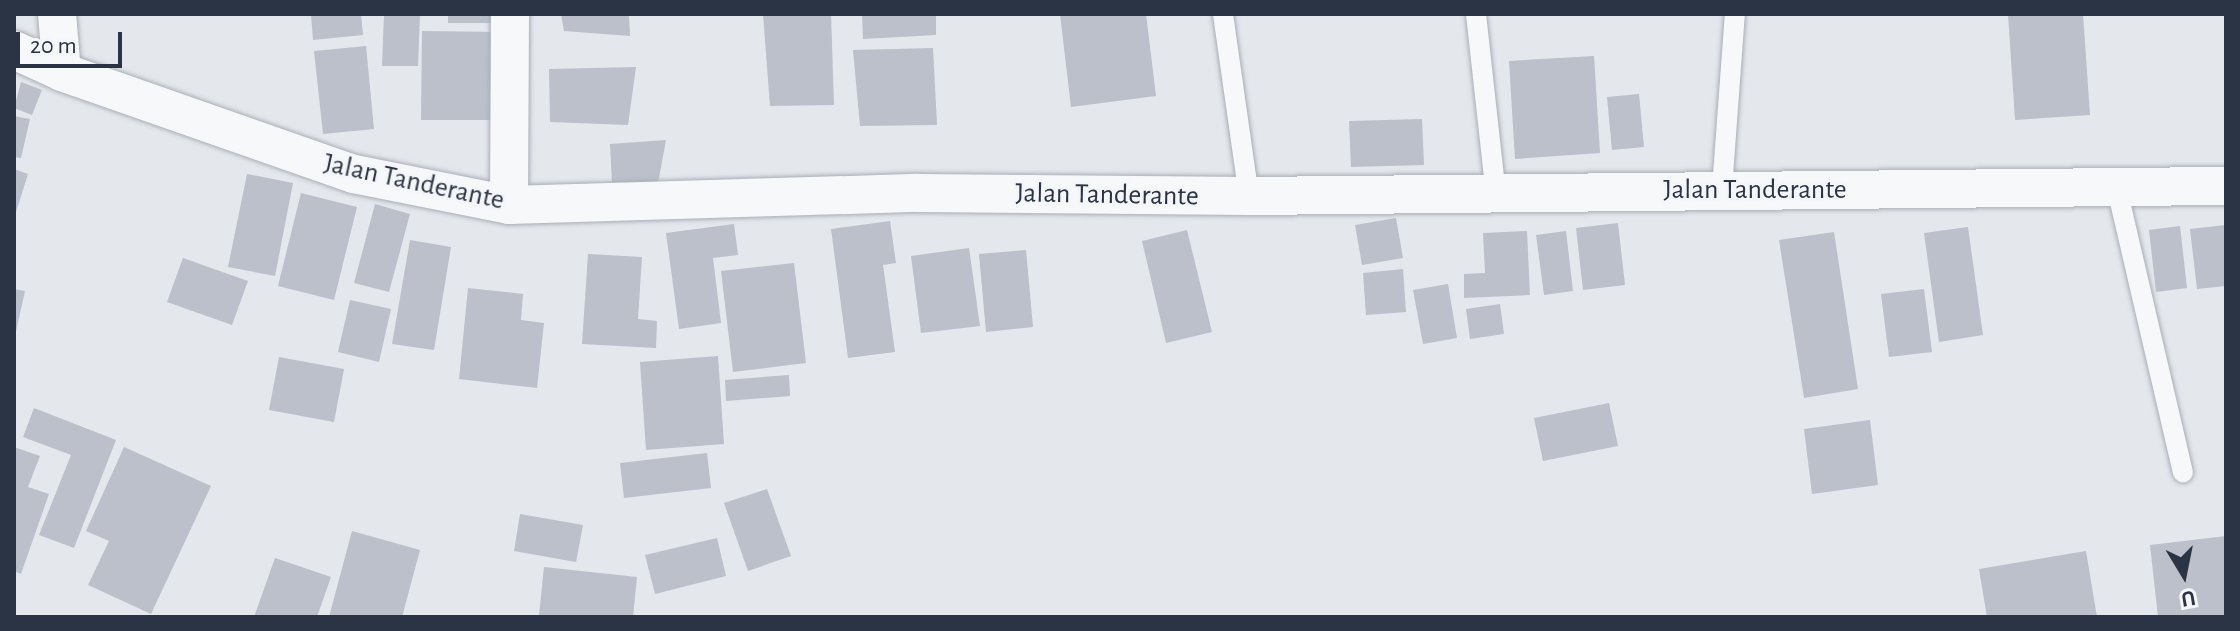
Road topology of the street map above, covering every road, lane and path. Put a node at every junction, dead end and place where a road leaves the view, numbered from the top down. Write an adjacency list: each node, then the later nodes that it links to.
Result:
1 (57, 14): 7 (street)
2 (510, 14): 13 (street)
3 (1223, 14): 12 (lane)
4 (1476, 14): 11 (lane)
5 (1735, 14): 9 (lane)
6 (14, 50): 7 (street, Jalan Tanderante)
7 (62, 72): 13 (street, Jalan Tanderante)
8 (2226, 186): 10 (street, Jalan Tanderante)
9 (1722, 189): 10 (street, Jalan Tanderante); 11 (street, Jalan Tanderante)
10 (2117, 189): 14 (lane)
11 (1496, 194): 12 (street, Jalan Tanderante)
12 (1249, 196): 13 (street, Jalan Tanderante)
13 (509, 205)
14 (2183, 472)

